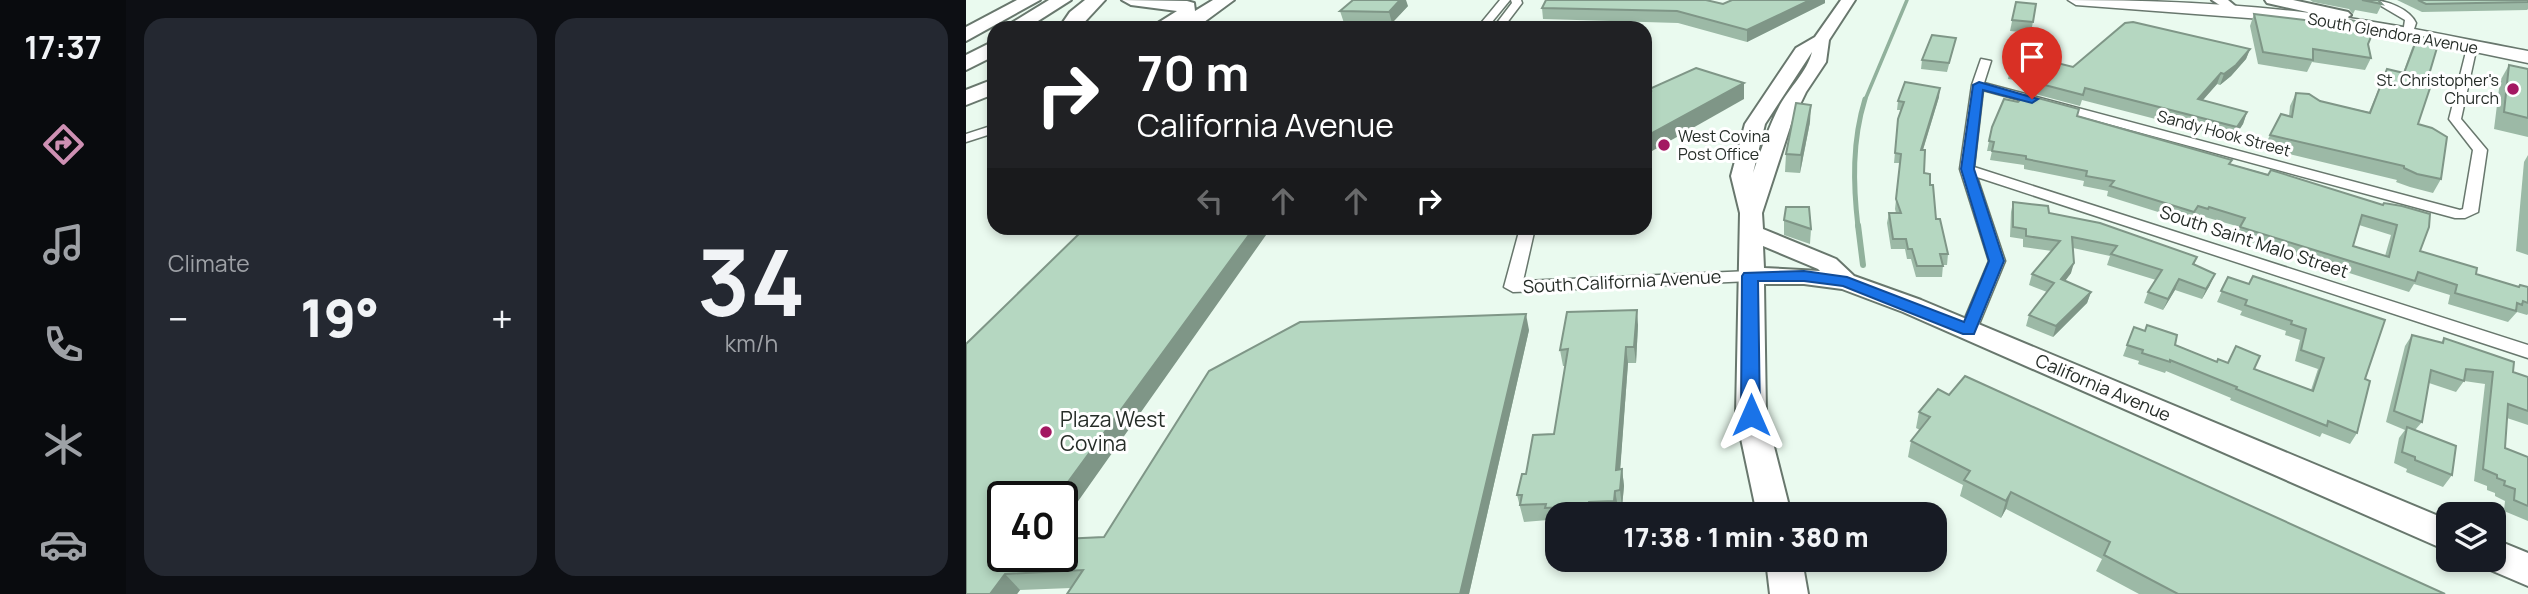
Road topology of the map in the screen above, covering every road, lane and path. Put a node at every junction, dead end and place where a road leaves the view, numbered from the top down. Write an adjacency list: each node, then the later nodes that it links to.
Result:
1 (1131, 0): 19 (highway)
2 (1225, 0): 20 (highway)
3 (1505, 0): 21 (street)
4 (1516, 0): 22 (street)
5 (1848, 0): 29 (street)
6 (2076, 0): 11 (main road)
7 (2195, 0): 11 (main road)
8 (2272, 0): 12 (street)
9 (2376, 0): 26 (street)
10 (1051, 2): 13 (highway); 14 (highway); 15 (highway); 16 (highway); 17 (highway); 18 (highway)
11 (2226, 4): 12 (main road, South Glendora Avenue); 26 (main road, South Glendora Avenue)
12 (2343, 15): 26 (main road, South Glendora Avenue)
13 (989, 21)
14 (1002, 21)
15 (1012, 21)
16 (1023, 21)
17 (1033, 21)
18 (1064, 21)
19 (1173, 21)
20 (1194, 21)
21 (1488, 21)
22 (1503, 21)
23 (987, 22): 25 (highway)
24 (987, 27): 28 (highway)
25 (966, 28)
26 (2409, 30): 31 (main road, South Glendora Avenue)
27 (987, 33): 32 (highway)
28 (966, 35)
29 (1821, 40): 45 (street)
30 (987, 43): 35 (highway)
31 (2473, 43): 33 (main road, South Glendora Avenue); 36 (main road, South Glendora Avenue); 39 (street, Sandy Hook Street)
32 (966, 45)
33 (2528, 50)
34 (987, 51): 38 (highway)
35 (966, 55)
36 (2528, 57)
37 (1985, 61): 39 (street)
38 (966, 64)
39 (1979, 85): 44 (street)
40 (987, 89): 41 (highway)
41 (966, 98)
42 (987, 131): 43 (street)
43 (966, 138)
44 (1968, 169): 49 (street); 50 (street, South Saint Malo Street)
45 (1751, 222): 47 (street); 48 (street)
46 (1525, 235): 47 (street, South California Avenue)
47 (1750, 276): 48 (street, California Avenue); 51 (street)
48 (1847, 282): 49 (street, California Avenue)
49 (1969, 330): 52 (street, California Avenue)
50 (2528, 352)
51 (1770, 502)
52 (2436, 531)
53 (2506, 560): 54 (street)
54 (2528, 570)
55 (1786, 572): 56 (street)
56 (1789, 594)

